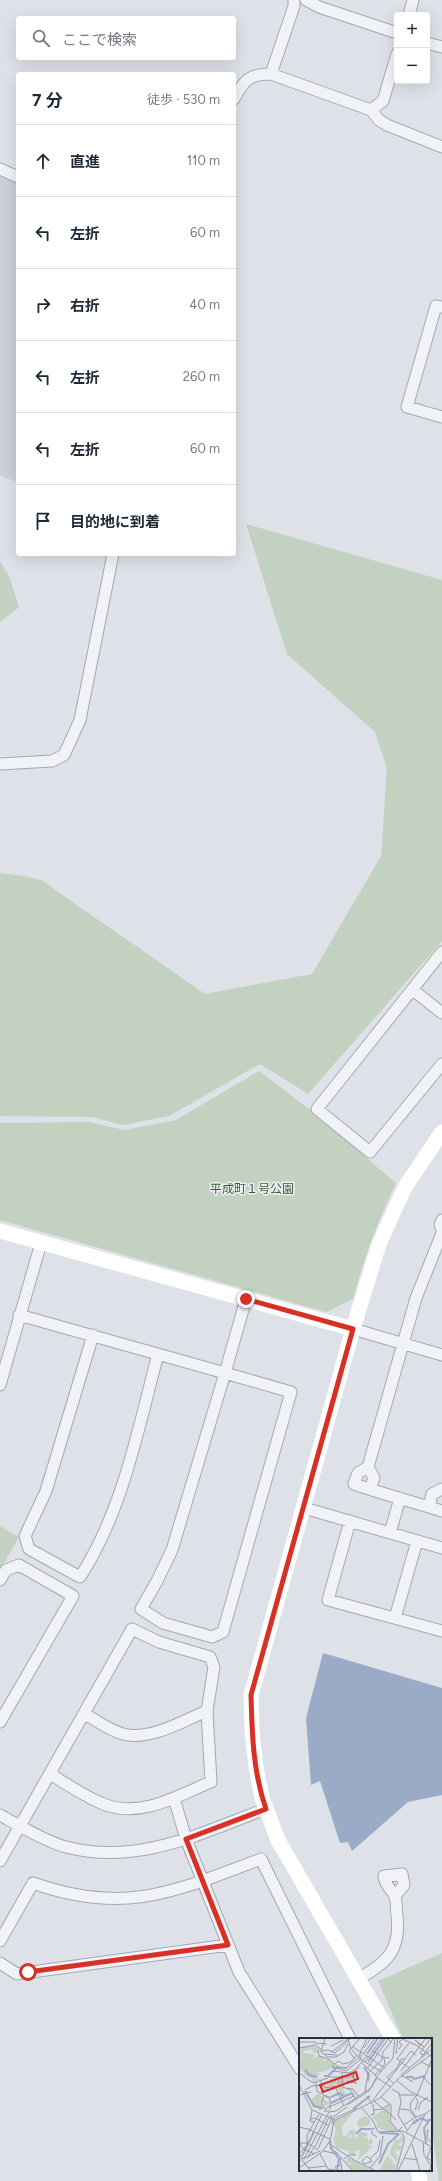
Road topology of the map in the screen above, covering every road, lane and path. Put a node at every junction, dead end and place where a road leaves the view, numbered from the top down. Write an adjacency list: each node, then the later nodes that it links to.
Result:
1 (294, 0): 9 (street)
2 (306, 0): 5 (street)
3 (414, 0): 4 (street)
4 (410, 12)
5 (394, 32)
6 (430, 43): 7 (street)
7 (442, 47)
8 (394, 64): 11 (street)
9 (271, 74): 10 (street); 11 (street)
10 (236, 96)
11 (372, 110): 12 (street)
12 (442, 147)
13 (0, 169): 14 (street)
14 (16, 176)
15 (442, 307): 16 (street)
16 (442, 418)
17 (113, 556): 18 (street)
18 (0, 764)
19 (442, 952): 20 (street)
20 (413, 990): 21 (street); 22 (street)
21 (442, 1013)
22 (442, 1064)
23 (442, 1132): 31 (street)
24 (442, 1220): 25 (street)
25 (442, 1229)
26 (0, 1231): 28 (street)
27 (442, 1233): 33 (street)
28 (41, 1243): 29 (street); 30 (street)
29 (246, 1299): 31 (street); 37 (street)
30 (20, 1315): 32 (street); 36 (street)
31 (353, 1329): 33 (street); 44 (street)
32 (92, 1335): 34 (street); 34 (street)
33 (403, 1344): 35 (street); 39 (street)
34 (158, 1354): 37 (street)
35 (442, 1355)
36 (3, 1366): 38 (street)
37 (225, 1373): 37 (street)
38 (0, 1385)
39 (368, 1467): 40 (street); 40 (street)
40 (370, 1489): 42 (street)
41 (442, 1489): 43 (street)
42 (400, 1498): 43 (street); 47 (street)
43 (429, 1507): 45 (street)
44 (304, 1508): 46 (street); 58 (street)
45 (442, 1510)
46 (350, 1521): 47 (street); 51 (street)
47 (390, 1533): 48 (street)
48 (417, 1541): 49 (street); 51 (street)
49 (442, 1548)
50 (0, 1580): 55 (street)
51 (395, 1618): 52 (street)
52 (442, 1632)
53 (207, 1711): 54 (street); 54 (street); 57 (street)
54 (85, 1714): 56 (street)
55 (0, 1722)
56 (50, 1774): 57 (street); 60 (street)
57 (174, 1798): 61 (street)
58 (266, 1809): 61 (street); 68 (street)
59 (0, 1815): 60 (street)
60 (20, 1826): 61 (street); 62 (street)
61 (186, 1839): 63 (street)
62 (0, 1861)
63 (204, 1880): 65 (street); 66 (street); 69 (street)
64 (395, 1896): 68 (street)
65 (0, 1940)
66 (228, 1945): 67 (street); 71 (street)
67 (0, 1963)
68 (358, 1979): 70 (street)
69 (350, 2038)
70 (392, 2038)
71 (299, 2067)
72 (418, 2171): 73 (street)
73 (420, 2181)

